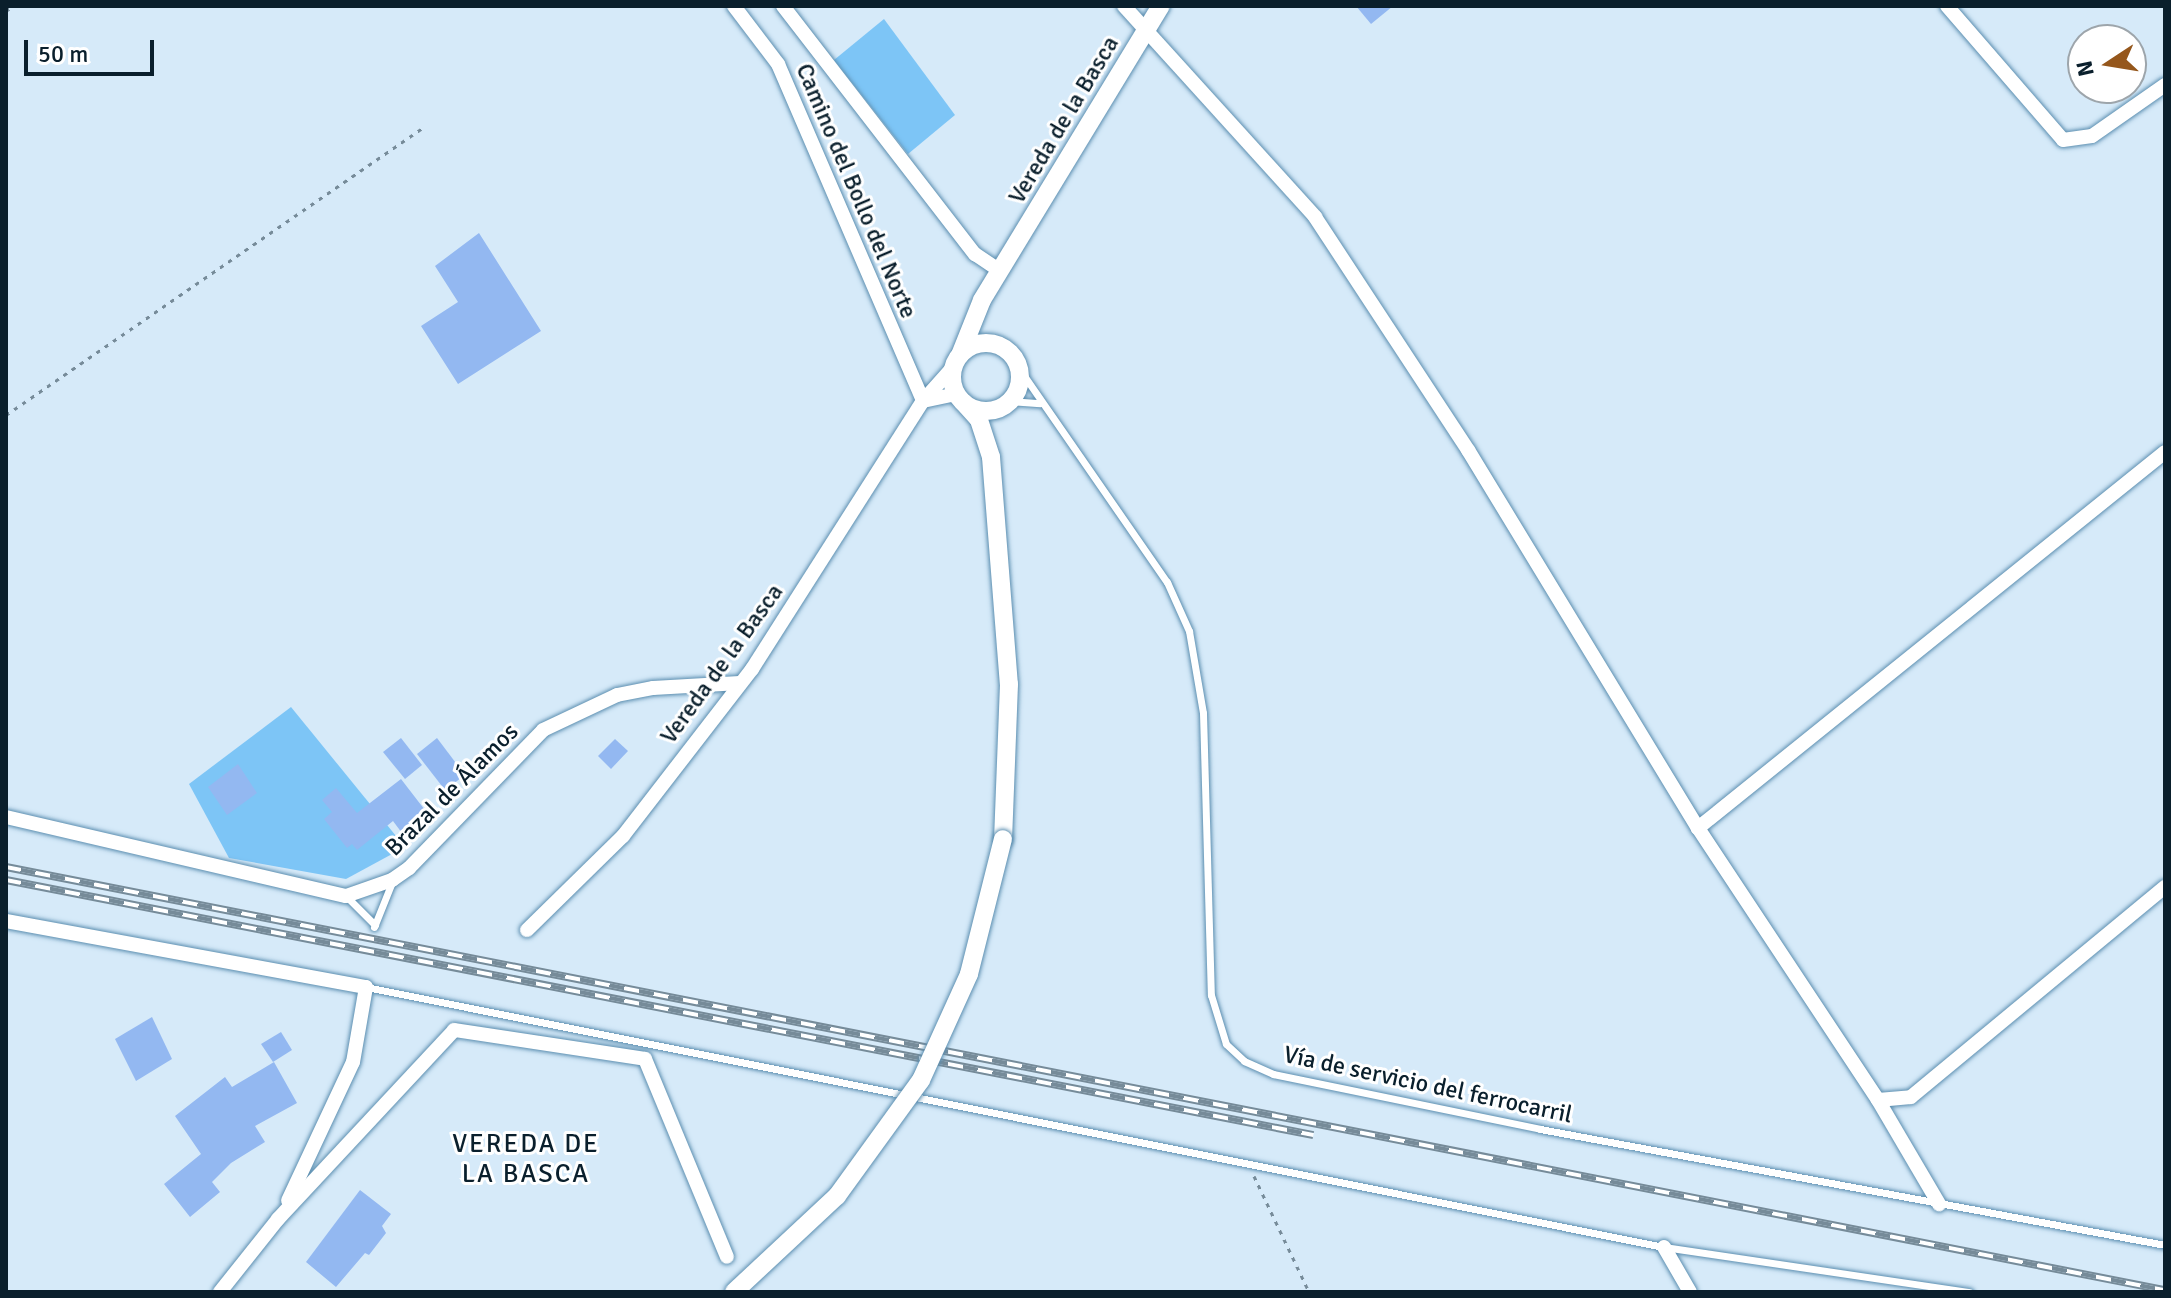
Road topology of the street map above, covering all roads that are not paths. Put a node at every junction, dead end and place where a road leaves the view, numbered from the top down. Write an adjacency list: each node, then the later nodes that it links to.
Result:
1 (734, 6): 14 (street, Camino del Bollo del Norte)
2 (783, 6): 8 (street)
3 (1124, 6): 6 (street)
4 (1161, 6): 6 (street, Vereda de la Basca)
5 (1947, 6): 7 (street)
6 (1146, 31): 8 (street, Vereda de la Basca); 21 (street)
7 (2165, 85)
8 (1000, 271): 9 (street, Vereda de la Basca)
9 (982, 300): 10 (street); 11 (street, Vereda de la Basca)
10 (1000, 346): 11 (street); 12 (street)
11 (957, 361): 13 (street); 14 (street, Vereda de la Basca)
12 (1018, 367): 15 (street); 16 (lane, Vía de servicio del ferrocarril)
13 (960, 398): 14 (street); 15 (street); 18 (street)
14 (923, 401): 19 (street, Vereda de la Basca)
15 (1008, 402): 16 (lane); 18 (street)
16 (1042, 404): 29 (lane, Vía de servicio del ferrocarril)
17 (2165, 452): 21 (street)
18 (991, 457): 35 (street, bridge)
19 (740, 683): 22 (street, Brazal de Álamos); 26 (street, Vereda de la Basca)
20 (6, 817): 24 (street)
21 (1698, 828): 28 (street)
22 (392, 880): 24 (street, Brazal de Álamos); 24 (lane)
23 (2165, 887): 28 (street)
24 (346, 896)
25 (6, 921): 27 (street)
26 (527, 930)
27 (366, 987): 30 (street); 32 (lane)
28 (1878, 1100): 29 (street)
29 (1939, 1204): 31 (lane, Vía de servicio del ferrocarril)
30 (278, 1219): 33 (street); 34 (street)
31 (2165, 1245)
32 (1664, 1247): 36 (street); 37 (lane)
33 (727, 1257)
34 (220, 1292)
35 (734, 1292)
36 (1690, 1292)
37 (1970, 1292)

